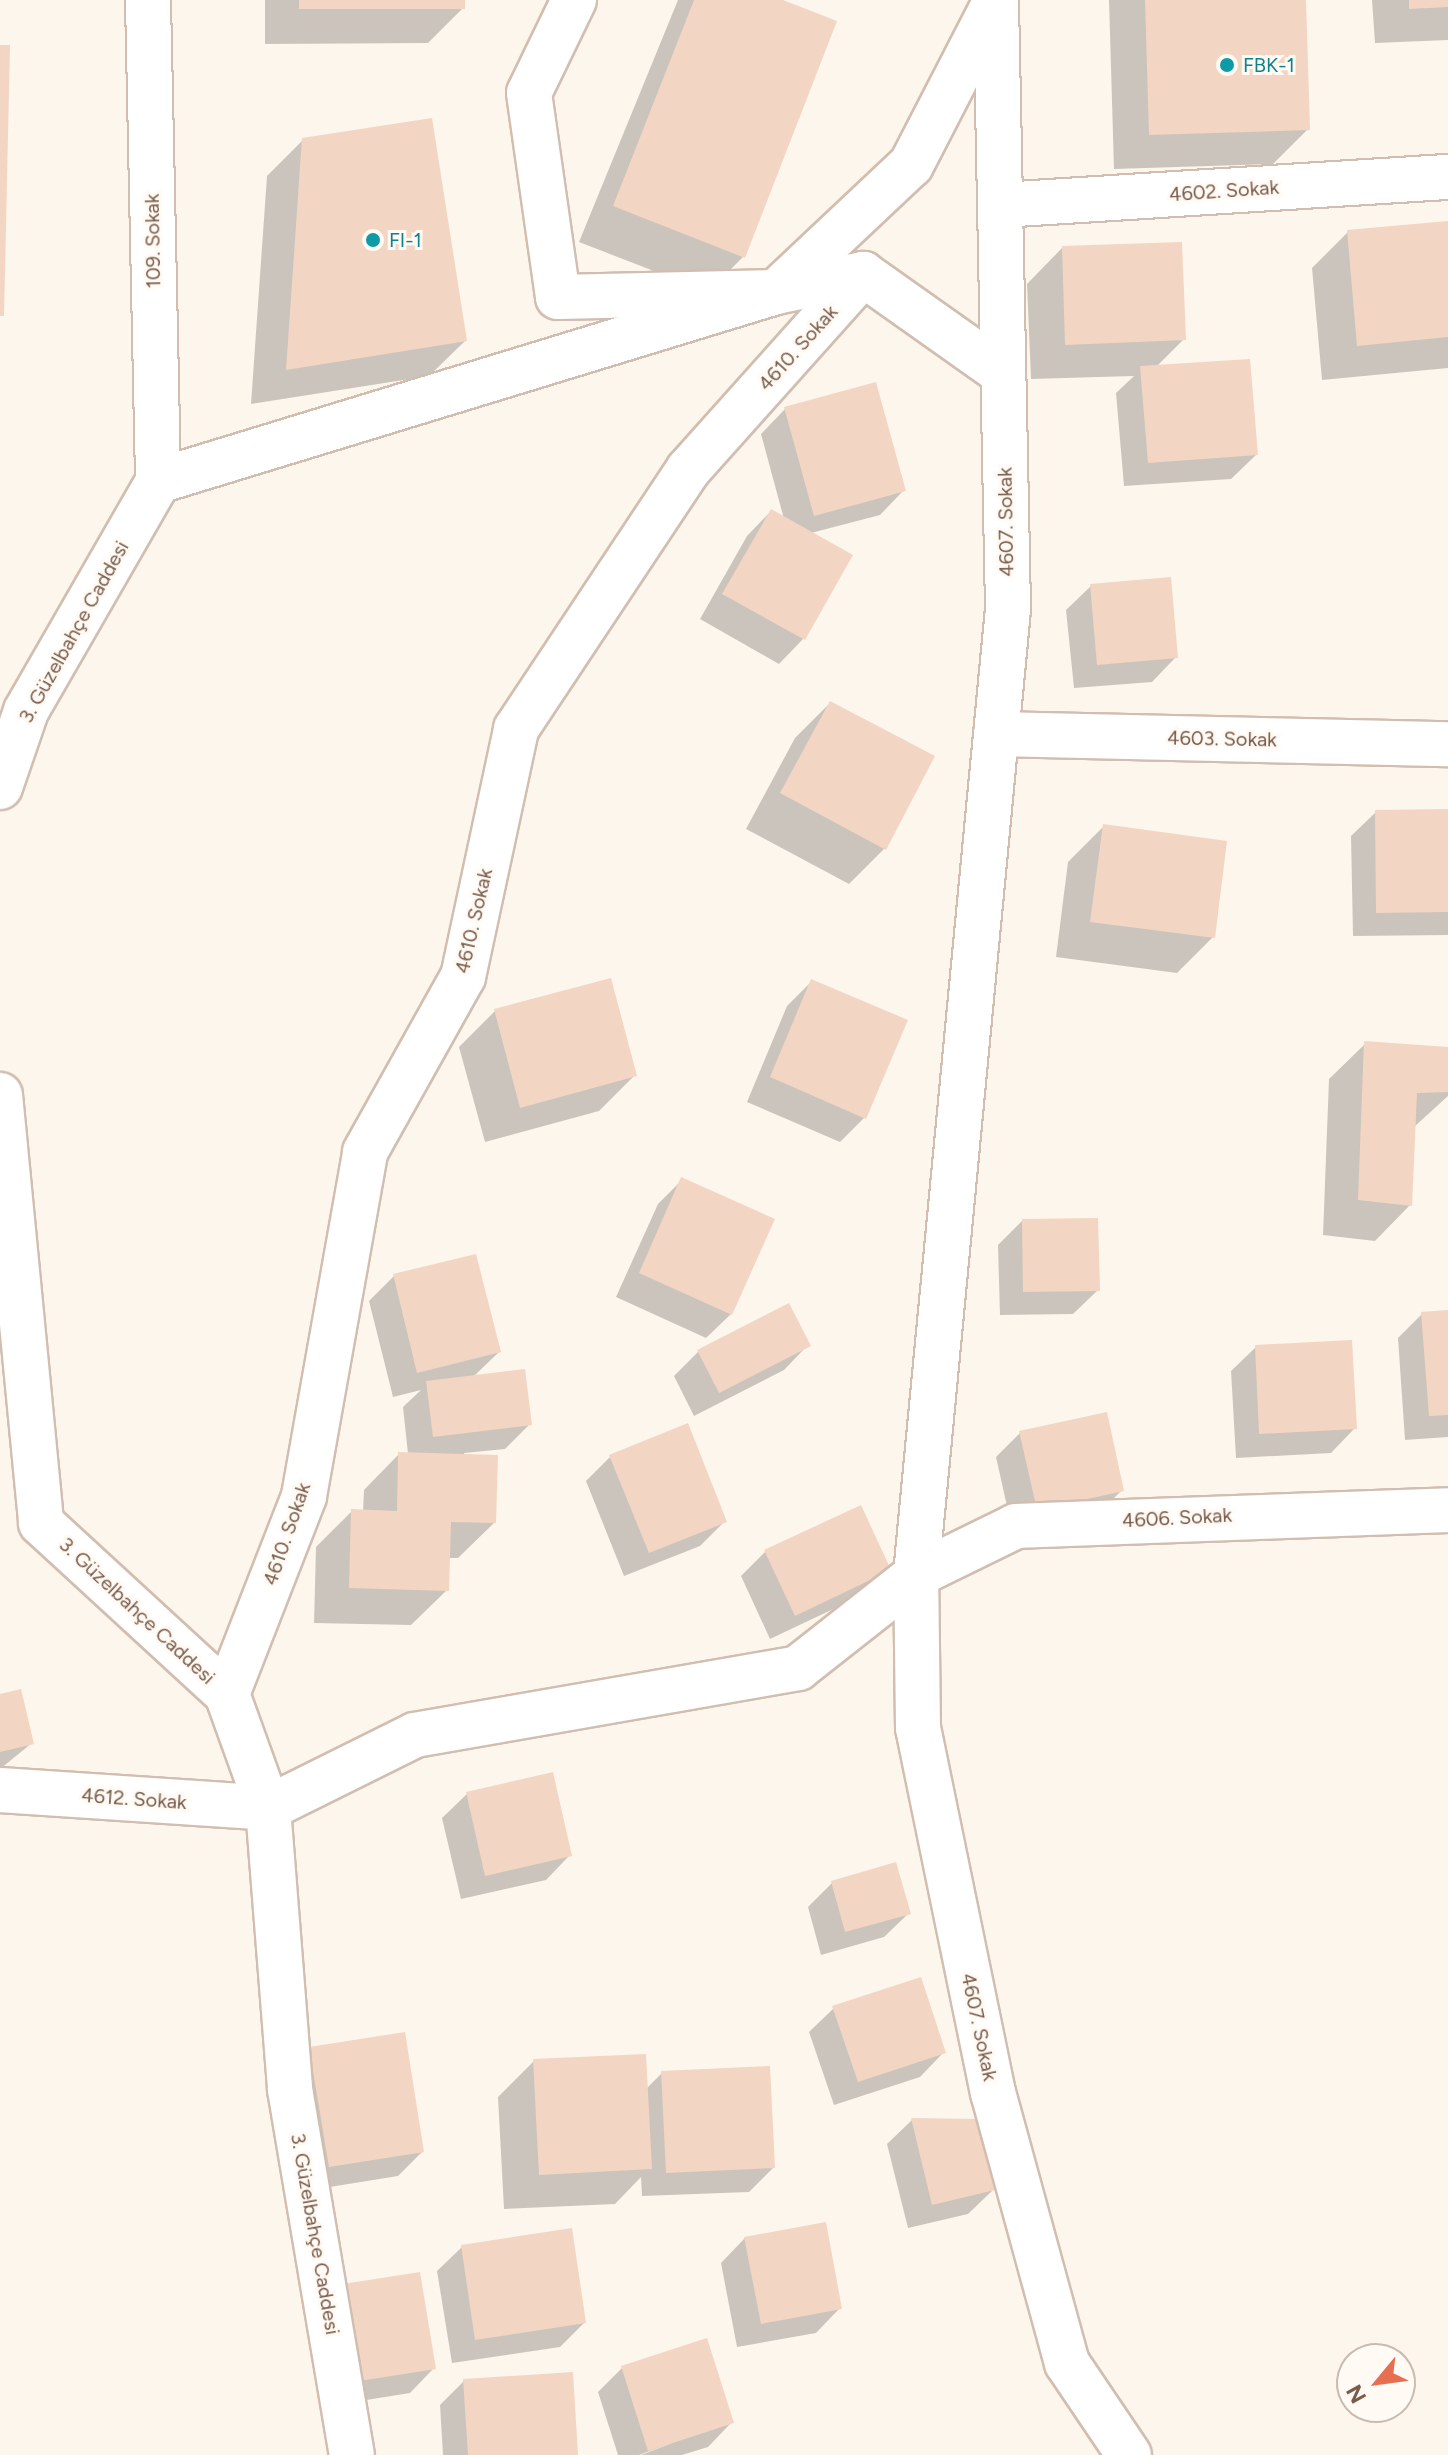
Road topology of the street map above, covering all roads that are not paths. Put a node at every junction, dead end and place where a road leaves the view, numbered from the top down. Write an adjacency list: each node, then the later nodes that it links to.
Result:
1 (148, 0): 9 (street, 109. Sokak)
2 (574, 0): 7 (street)
3 (996, 0): 5 (street, 4607. Sokak); 7 (street)
4 (1448, 177): 5 (street, 4602. Sokak)
5 (1001, 205): 8 (street, 4607. Sokak)
6 (863, 274): 7 (street); 8 (street); 16 (street, 4610. Sokak)
7 (776, 292): 9 (street)
8 (1003, 373): 10 (street, 4607. Sokak)
9 (158, 481): 12 (street, 3. Güzelbahçe Caddesi)
10 (996, 734): 11 (street, 4603. Sokak); 15 (street, 4607. Sokak)
11 (1448, 744)
12 (0, 787)
13 (0, 1095): 16 (street, 3. Güzelbahçe Caddesi)
14 (1448, 1510): 15 (street, 4606. Sokak)
15 (916, 1575): 18 (street, 4606. Sokak); 20 (street, 4607. Sokak)
16 (227, 1694): 18 (street, 3. Güzelbahçe Caddesi)
17 (0, 1790): 18 (street, 4612. Sokak)
18 (268, 1808): 19 (street, 3. Güzelbahçe Caddesi)
19 (352, 2455)
20 (1129, 2455)

